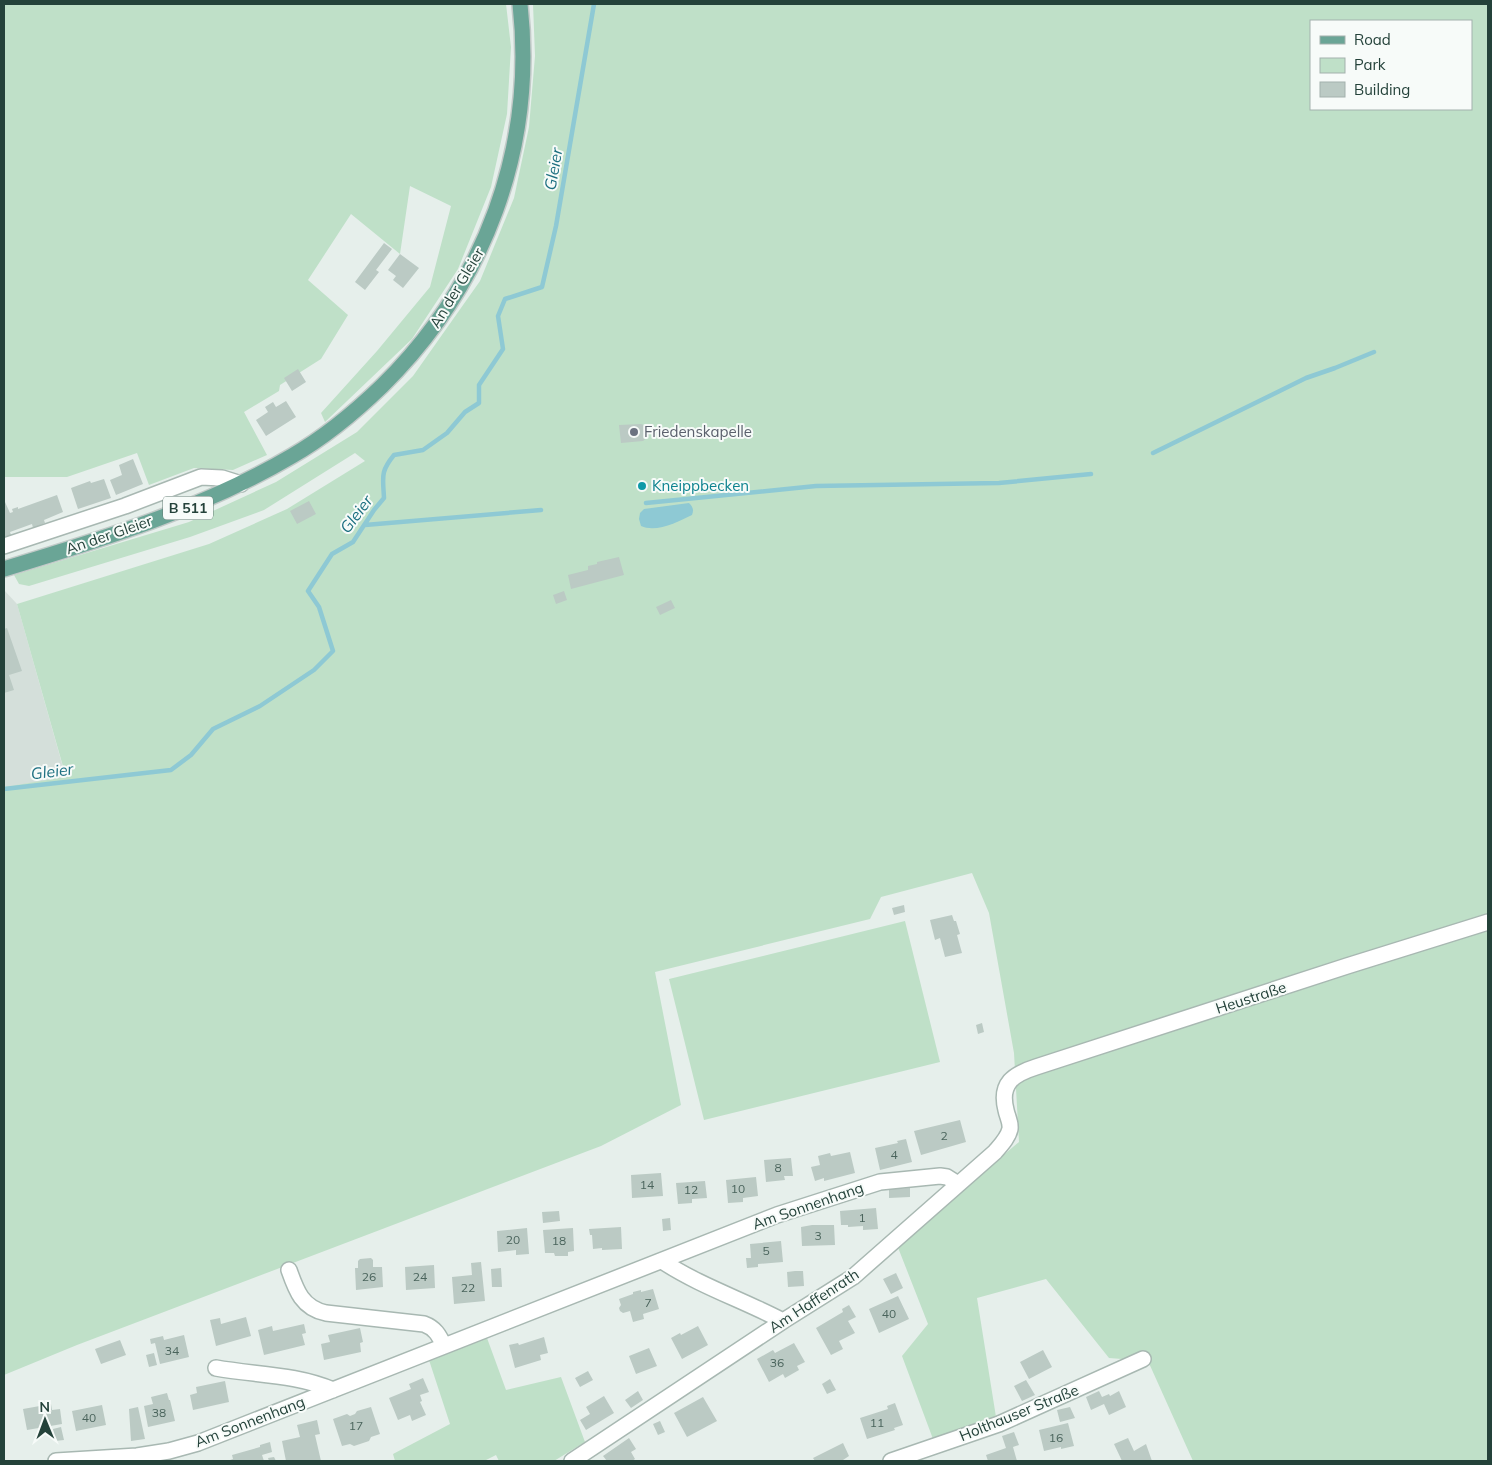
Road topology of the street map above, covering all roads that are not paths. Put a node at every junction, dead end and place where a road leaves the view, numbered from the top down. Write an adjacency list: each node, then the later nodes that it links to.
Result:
1 (520, 4): 2 (main road, An der Gleier / B 511)
2 (240, 484): 3 (street, An der Gleier); 4 (main road, An der Gleier / B 511)
3 (4, 546)
4 (4, 569)
5 (1488, 922): 6 (street, Heustraße)
6 (1014, 1076): 7 (street, Am Haffenrath)
7 (958, 1184): 8 (street, Am Sonnenhang); 10 (street, Am Haffenrath)
8 (662, 1261): 10 (street); 11 (street, Am Sonnenhang)
9 (289, 1270): 11 (street)
10 (783, 1321): 17 (street, Am Haffenrath)
11 (444, 1346): 14 (street, Am Sonnenhang)
12 (1144, 1358): 18 (street, Holthauser Straße)
13 (216, 1368): 14 (street, Am Sonnenhang)
14 (333, 1390): 15 (street, Am Sonnenhang)
15 (136, 1459): 16 (street, Am Sonnenhang)
16 (56, 1461)
17 (572, 1461)
18 (892, 1461)

